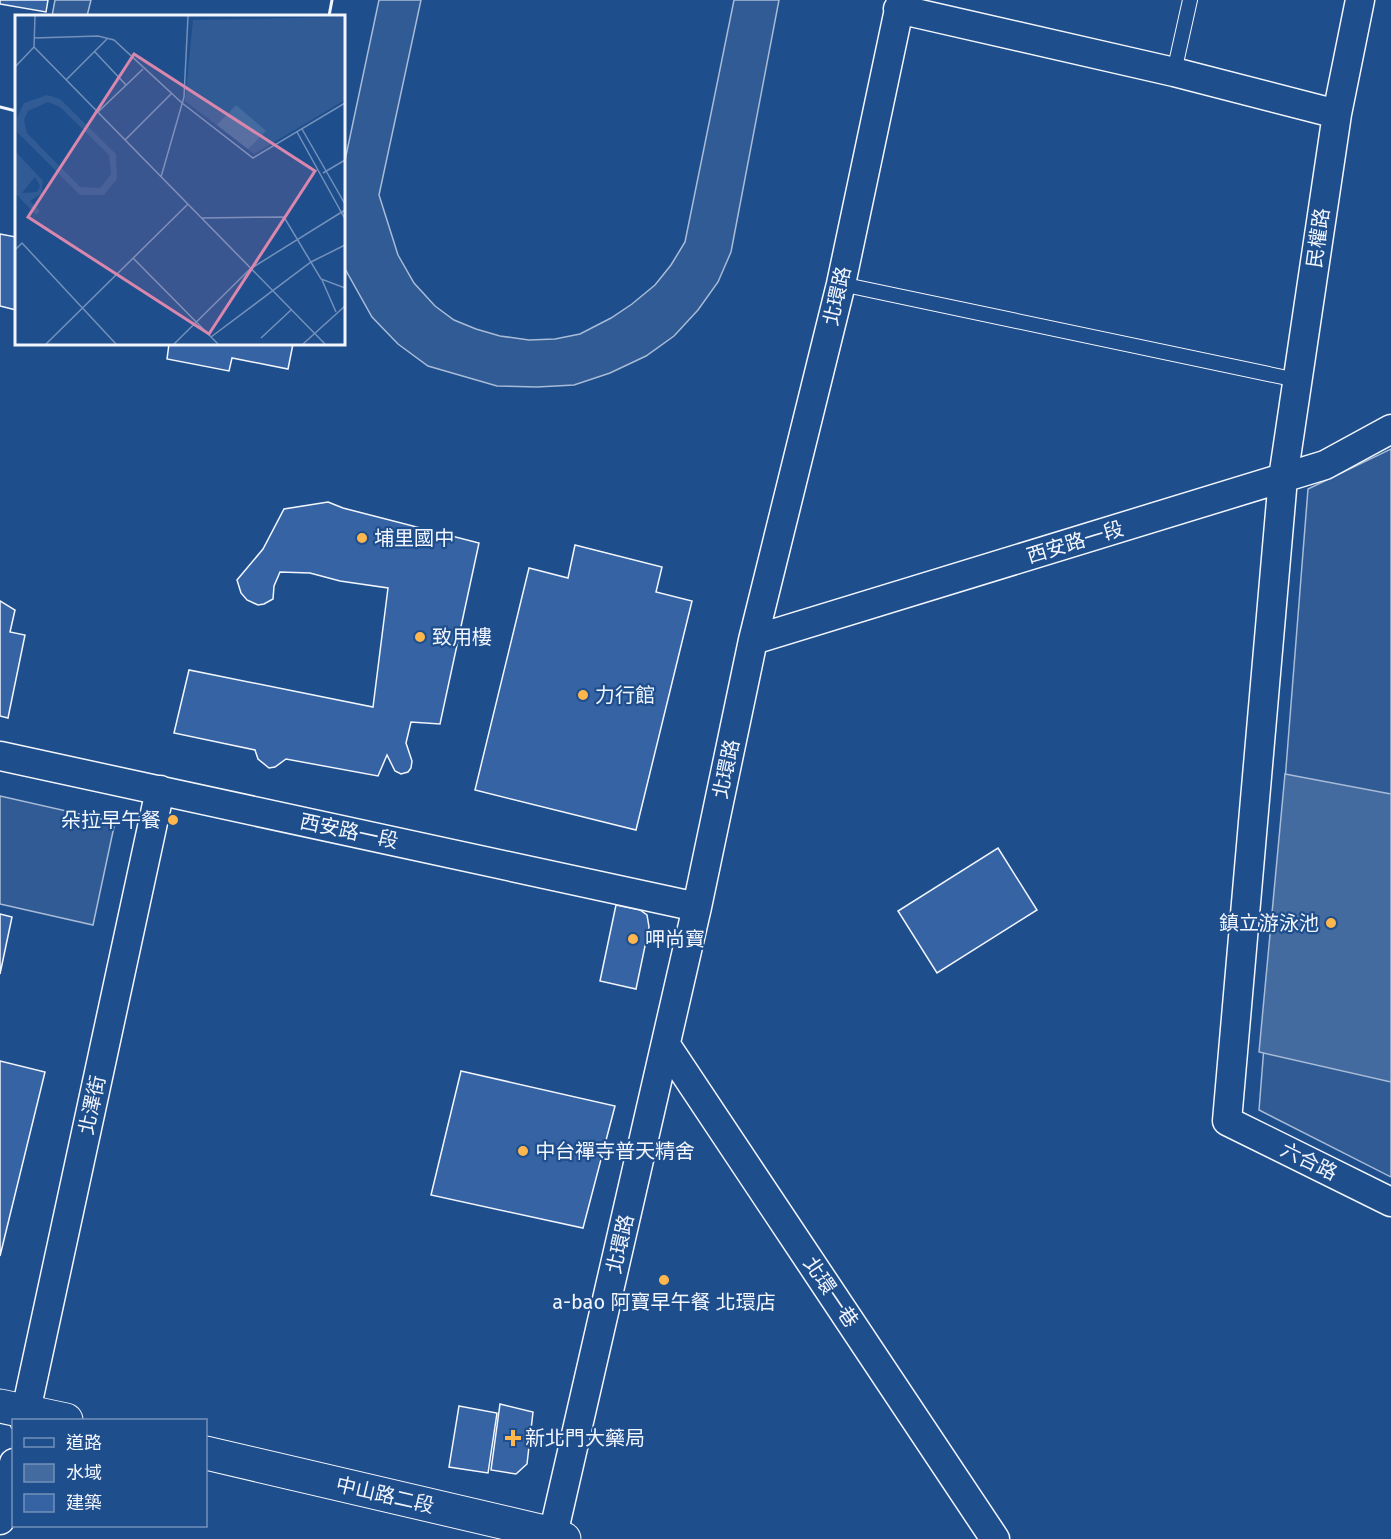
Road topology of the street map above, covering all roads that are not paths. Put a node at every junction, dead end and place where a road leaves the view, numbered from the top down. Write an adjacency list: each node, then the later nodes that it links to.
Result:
1 (1190, 0): 4 (lane)
2 (1360, 0): 5 (street, 民權路)
3 (899, 5): 4 (street); 6 (street, 北環路)
4 (1174, 72): 5 (street)
5 (1336, 114): 7 (street, 民權路)
6 (841, 284): 7 (lane); 10 (street, 北環路)
7 (1297, 380): 9 (street, 民權路)
8 (1391, 429): 9 (street, 西安路一段)
9 (1283, 478): 10 (street, 西安路一段); 15 (street, 民權路)
10 (753, 640): 13 (street, 北環路)
11 (0, 756): 12 (street, 西安路一段)
12 (160, 790): 13 (street, 西安路一段); 17 (street, 北澤街)
13 (697, 907): 14 (street, 北環路)
14 (666, 1044): 22 (street, 北環路); 23 (street, 北環一巷)
15 (1227, 1121): 16 (street, 六合路)
16 (1391, 1202)
17 (17, 1412): 18 (street)
18 (60, 1419)
19 (207, 1453): 22 (street, 中山路二段)
20 (12, 1471): 21 (street)
21 (0, 1520)
22 (556, 1537)
23 (995, 1539)

